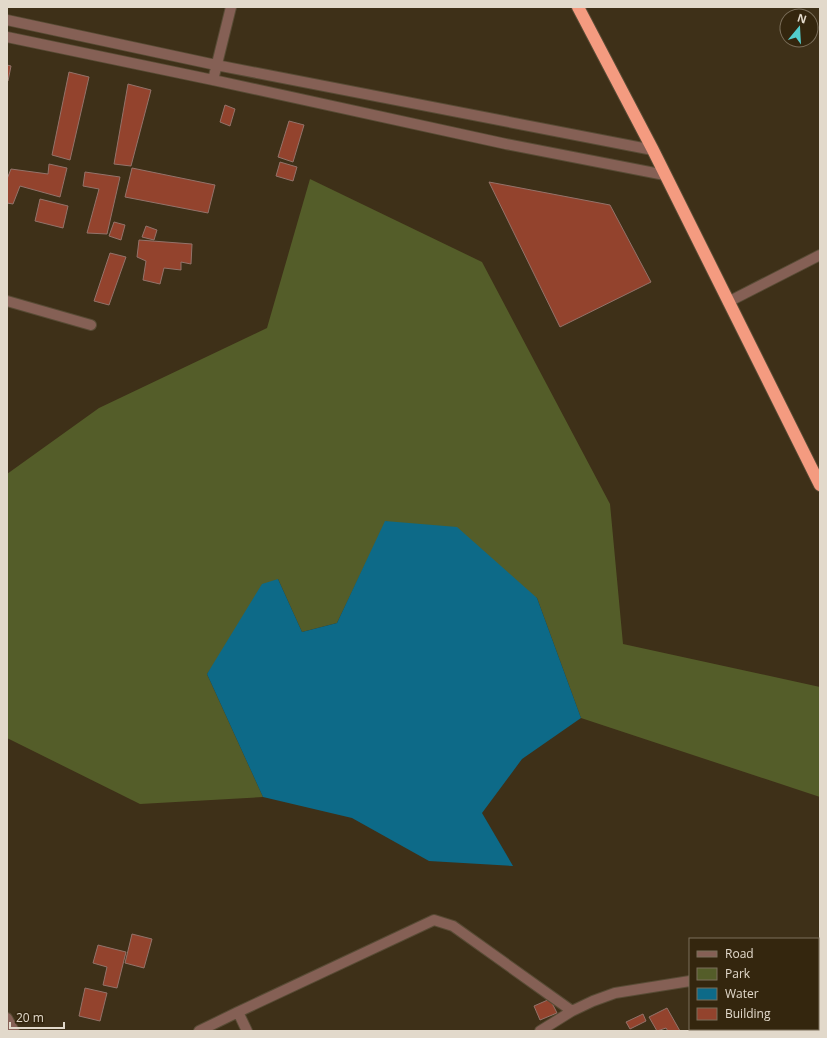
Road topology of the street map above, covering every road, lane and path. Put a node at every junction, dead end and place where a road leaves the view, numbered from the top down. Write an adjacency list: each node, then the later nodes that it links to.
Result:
1 (231, 7): 5 (street)
2 (578, 7): 7 (highway)
3 (7, 20): 5 (street)
4 (7, 37): 6 (street)
5 (216, 65): 6 (street); 7 (street)
6 (214, 80): 8 (street)
7 (653, 150): 8 (highway)
8 (665, 175): 11 (highway)
9 (820, 255): 11 (street)
10 (7, 301): 12 (street)
11 (728, 302): 13 (highway)
12 (91, 325)
13 (820, 485)
14 (689, 981): 15 (street)
15 (572, 1011): 16 (street); 21 (street)
16 (238, 1012): 19 (street); 20 (street)
17 (7, 1018): 18 (street)
18 (14, 1031)
19 (199, 1031)
20 (247, 1031)
21 (540, 1031)

